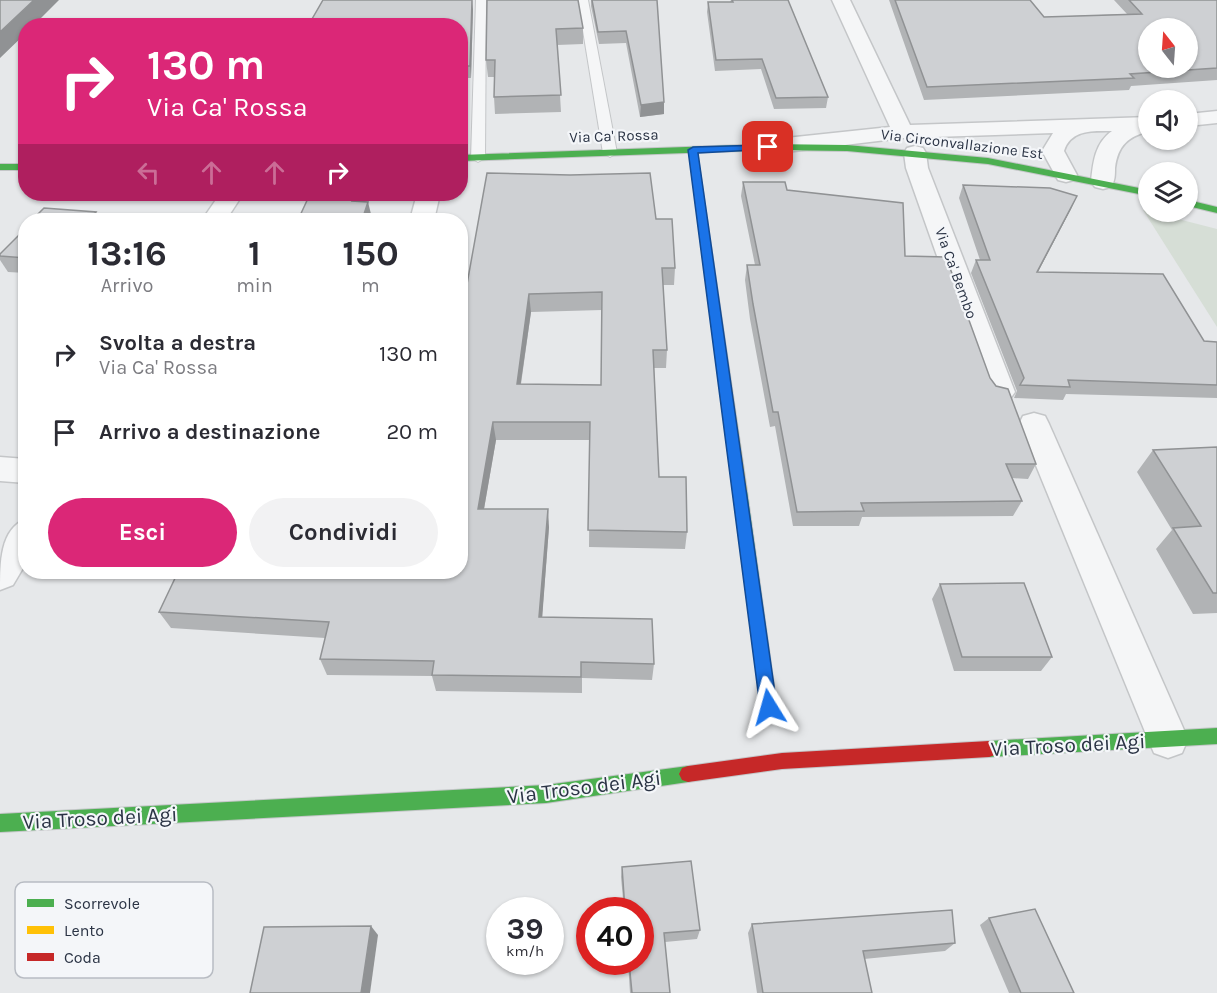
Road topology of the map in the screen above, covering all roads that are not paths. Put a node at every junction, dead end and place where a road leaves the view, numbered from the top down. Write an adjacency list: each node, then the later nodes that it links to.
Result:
1 (481, 0): 14 (lane)
2 (583, 0): 12 (lane)
3 (841, 0): 9 (street, Via Ca' Bembo)
4 (1217, 117): 5 (street)
5 (1198, 119)
6 (1138, 123): 7 (street)
7 (1082, 124): 9 (street); 17 (street)
8 (1138, 126): 18 (street)
9 (909, 142): 10 (street); 17 (street, Via Circonvallazione Est); 22 (street, Via Ca' Bembo)
10 (768, 147): 11 (street, Via Ca' Rossa)
11 (693, 150): 12 (street, Via Ca' Rossa); 28 (street)
12 (610, 153): 14 (street, Via Ca' Rossa)
13 (468, 158): 14 (street, Via Ca' Rossa)
14 (478, 158)
15 (0, 167): 16 (street)
16 (18, 167)
17 (1066, 175): 18 (street, Via Circonvallazione Est)
18 (1102, 182): 19 (street, Via Circonvallazione Est)
19 (1138, 190)
20 (1198, 205): 21 (street)
21 (1217, 210)
22 (1000, 392)
23 (1034, 424): 30 (street, Via Troso dei Agi)
24 (0, 469): 25 (street)
25 (18, 470)
26 (18, 545): 27 (street)
27 (0, 575)
28 (769, 707)
29 (1217, 736): 30 (street, Via Troso dei Agi)
30 (1168, 739): 31 (street, Via Troso dei Agi)
31 (0, 823)

